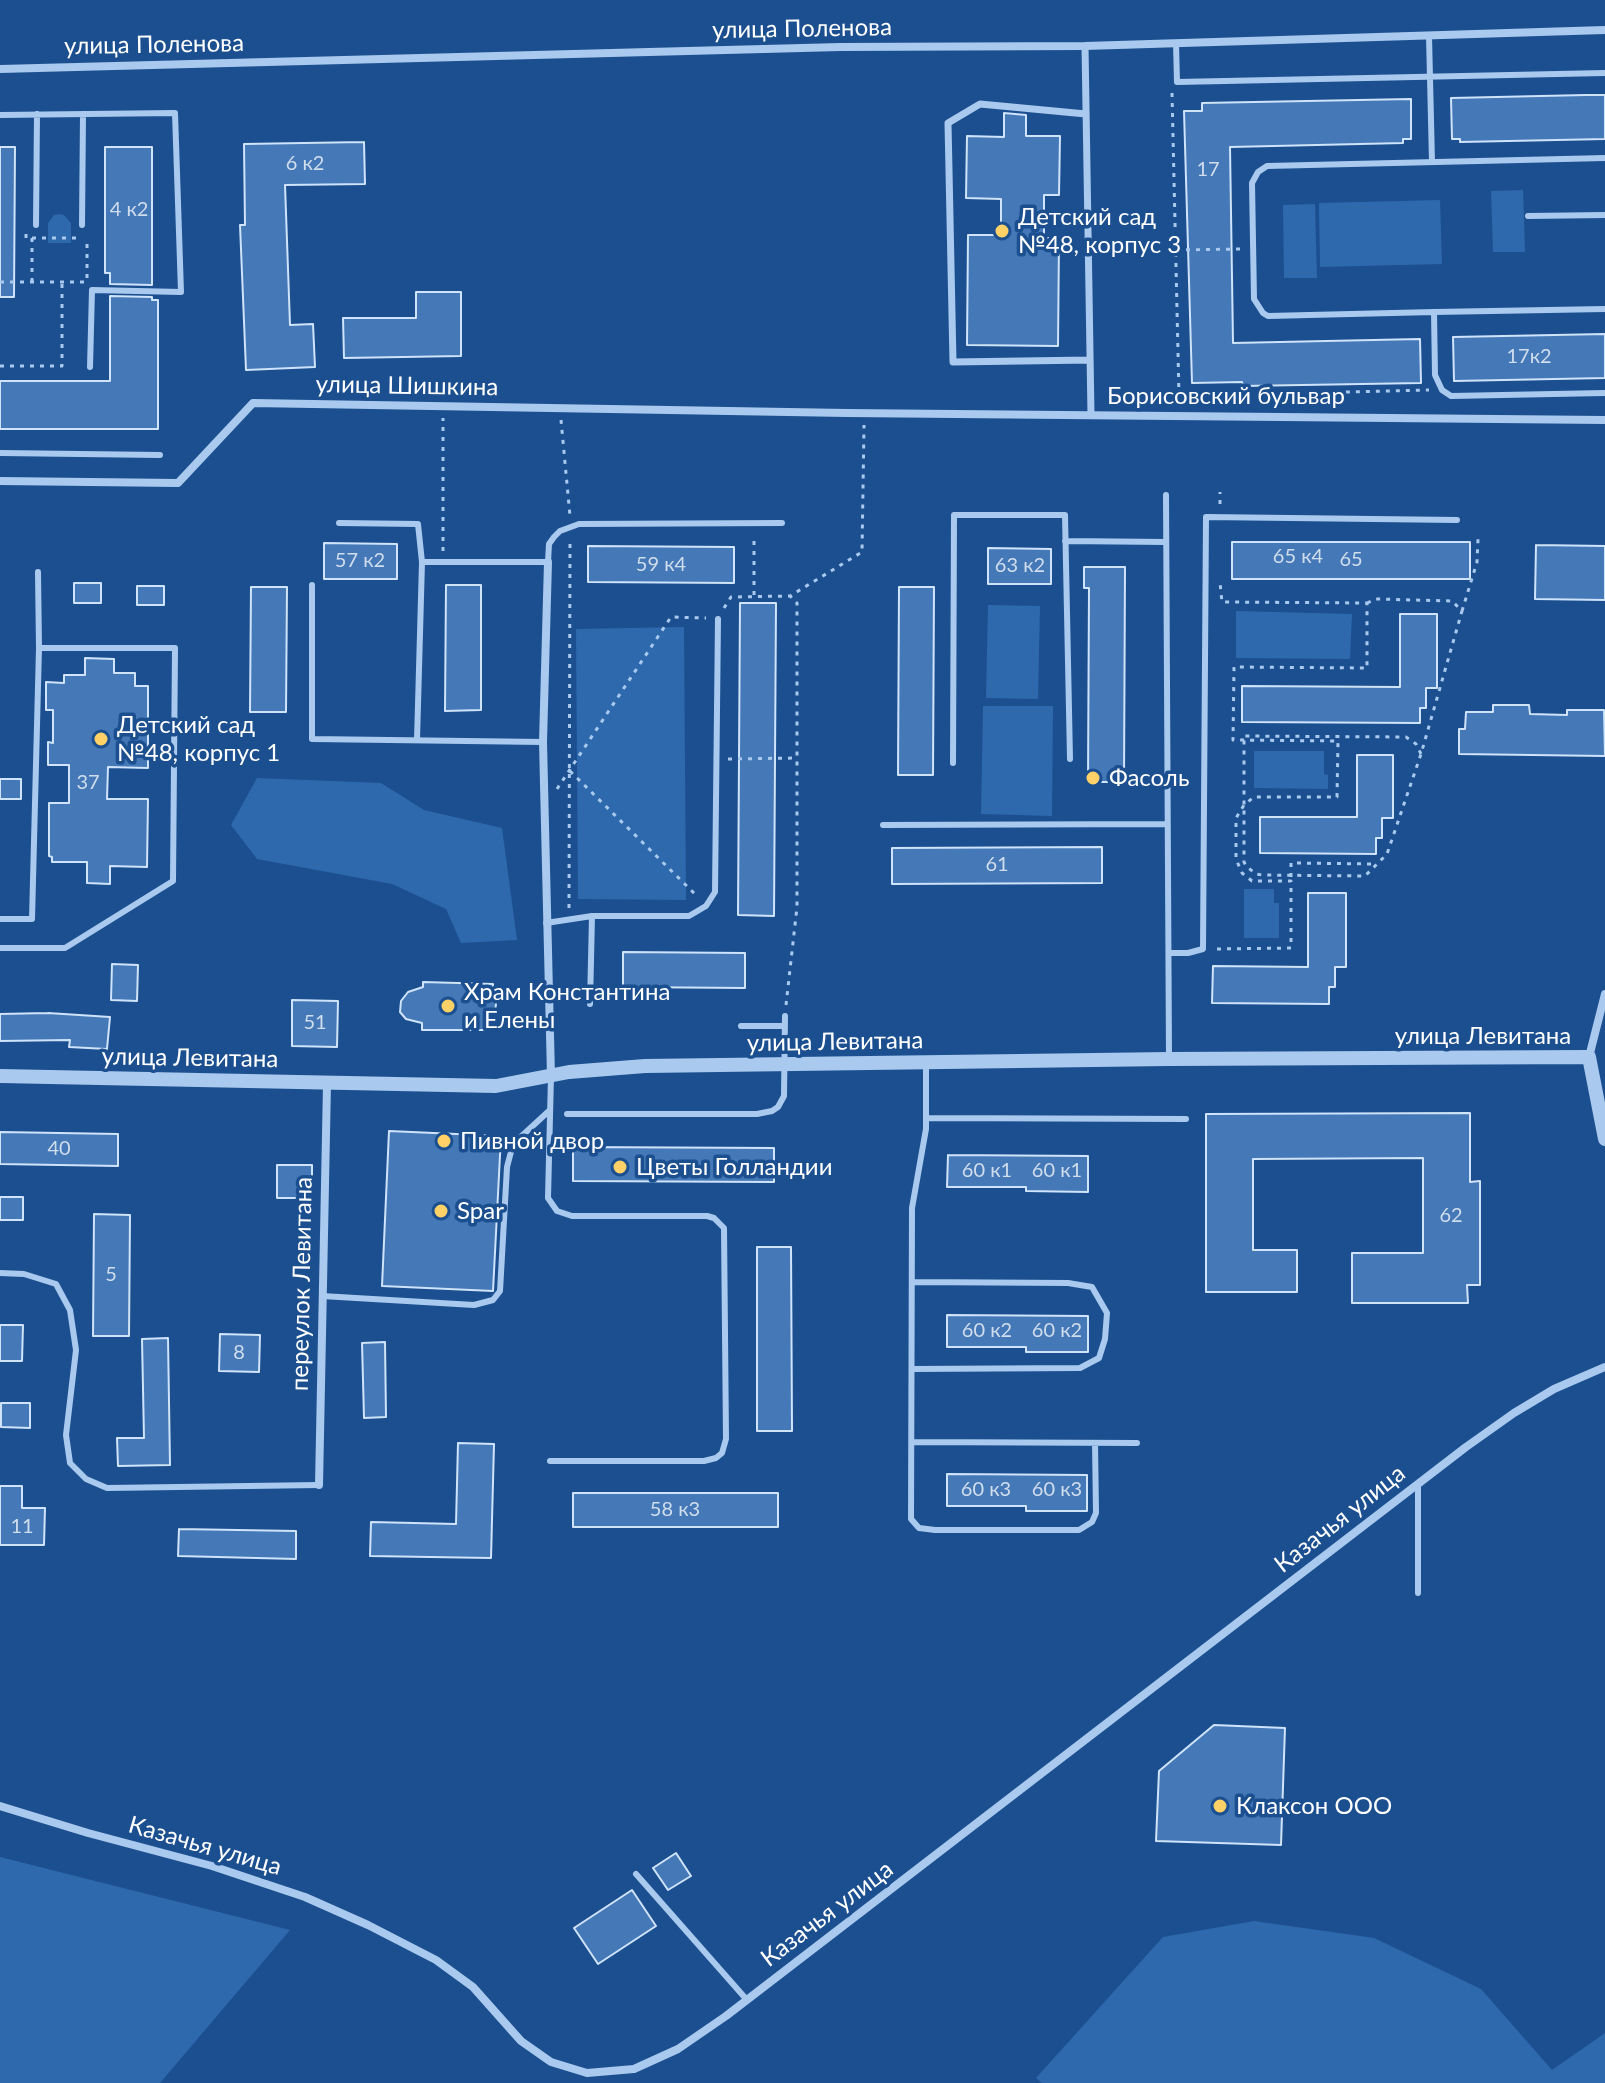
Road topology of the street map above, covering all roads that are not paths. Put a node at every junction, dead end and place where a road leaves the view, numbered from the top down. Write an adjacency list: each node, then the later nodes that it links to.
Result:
1 (1605, 30): 2 (street, улица Поленова)
2 (1429, 36): 3 (street, улица Поленова); 7 (lane)
3 (1176, 43): 4 (street, улица Поленова); 7 (lane)
4 (1085, 46): 5 (street, улица Поленова); 10 (street)
5 (0, 69)
6 (1605, 73): 7 (lane)
7 (1430, 77): 13 (lane)
8 (37, 114): 9 (lane); 11 (lane); 16 (lane)
9 (83, 114): 17 (lane); 21 (lane)
10 (1086, 114): 20 (street); 20 (street)
11 (0, 115)
12 (1605, 158): 13 (lane)
13 (1432, 162): 19 (lane)
14 (1605, 215): 15 (lane)
15 (1528, 216)
16 (36, 225)
17 (82, 225)
18 (1605, 309): 19 (lane)
19 (1434, 312): 22 (lane)
20 (1090, 360): 24 (street)
21 (90, 367)
22 (1605, 393)
23 (847, 413): 24 (street, Борисовский бульвар); 28 (street, улица Шишкина)
24 (1091, 415): 25 (street, Борисовский бульвар)
25 (1605, 420)
26 (0, 453): 27 (lane)
27 (160, 455)
28 (0, 481)
29 (1166, 495): 34 (lane)
30 (1457, 520): 51 (lane)
31 (339, 523): 35 (lane)
32 (782, 523): 36 (lane)
33 (1065, 541): 34 (lane); 43 (lane); 44 (lane)
34 (1166, 542): 45 (lane)
35 (422, 562): 36 (lane); 41 (lane)
36 (548, 562): 42 (street)
37 (38, 572): 40 (lane)
38 (312, 585): 41 (lane)
39 (718, 619): 47 (lane)
40 (39, 648): 48 (lane); 50 (lane)
41 (417, 740): 42 (lane)
42 (543, 742): 49 (street)
43 (1070, 759)
44 (953, 763)
45 (1167, 824): 46 (lane); 51 (lane)
46 (883, 825)
47 (592, 916): 49 (lane); 53 (lane)
48 (0, 919)
49 (546, 923): 62 (street)
50 (0, 948)
51 (1170, 953): 58 (lane)
52 (1605, 994): 57 (street)
53 (590, 1004)
54 (785, 1016): 56 (lane)
55 (741, 1026): 56 (lane)
56 (785, 1026): 60 (lane)
57 (1589, 1057): 58 (street, улица Левитана); 68 (street, улица Левитана)
58 (1169, 1059): 59 (street, улица Левитана)
59 (926, 1063): 60 (street, улица Левитана); 66 (lane)
60 (784, 1065): 62 (street, улица Левитана); 65 (lane)
61 (0, 1076): 63 (street, улица Левитана)
62 (551, 1076): 63 (street, улица Левитана); 64 (lane)
63 (327, 1084): 71 (street, переулок Левитана)
64 (550, 1110): 71 (lane); 77 (lane)
65 (567, 1114)
66 (926, 1118): 67 (lane); 70 (lane)
67 (1186, 1119)
68 (1605, 1139)
69 (0, 1273): 79 (lane)
70 (912, 1282): 73 (lane); 73 (lane)
71 (322, 1296): 79 (street, переулок Левитана)
72 (1605, 1367): 78 (street, Казачья улица)
73 (912, 1369): 74 (lane)
74 (912, 1442): 75 (lane); 75 (lane)
75 (1095, 1443): 76 (lane)
76 (1137, 1443)
77 (550, 1461)
78 (1418, 1484): 80 (lane); 83 (street, Казачья улица)
79 (319, 1485)
80 (1418, 1593)
81 (0, 1806): 83 (street, Казачья улица)
82 (636, 1874): 83 (lane)
83 (747, 2000)

